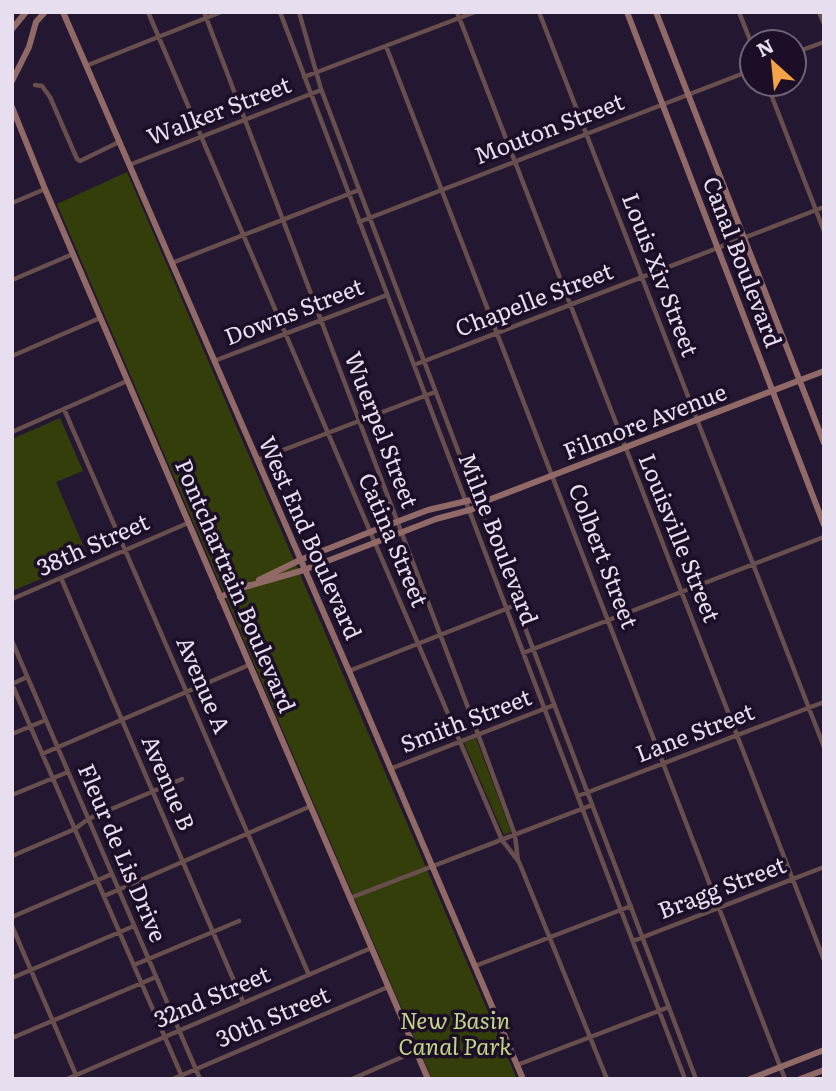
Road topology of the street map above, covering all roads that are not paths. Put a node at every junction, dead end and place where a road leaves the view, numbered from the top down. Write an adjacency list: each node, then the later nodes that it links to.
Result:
1 (26, 12): 16 (main road)
2 (45, 12): 23 (main road)
3 (63, 12): 19 (main road, West End Boulevard)
4 (148, 12): 17 (street, Catina Street)
5 (221, 12): 13 (street)
6 (280, 12): 22 (street, Milne Boulevard)
7 (299, 12): 20 (street, Milne Boulevard)
8 (475, 12): 14 (street, Walker Street)
9 (539, 12): 33 (street, Louis Xiv Street)
10 (627, 12): 29 (main road, Canal Boulevard)
11 (656, 12): 27 (main road, Canal Boulevard)
12 (819, 12): 15 (street)
13 (205, 15): 17 (street); 32 (street, Wuerpel Street)
14 (458, 15): 18 (street, Walker Street); 36 (street, Louisville Street)
15 (824, 24)
16 (14, 25)
17 (158, 37): 19 (street); 34 (street, Catina Street)
18 (386, 46): 20 (street, Walker Street); 40 (street, Colbert Street)
19 (88, 65): 35 (main road, West End Boulevard)
20 (315, 73): 22 (street, Walker Street); 25 (street, Milne Boulevard)
21 (738, 75): 27 (street, Mouton Street)
22 (304, 77): 26 (street, Milne Boulevard)
23 (12, 81)
24 (35, 85): 35 (street)
25 (321, 89): 26 (street, Walker Street); 39 (street, Milne Boulevard)
26 (310, 93): 32 (street, Walker Street); 41 (street, Milne Boulevard)
27 (688, 94): 29 (street, Mouton Street); 50 (main road, Canal Boulevard)
28 (772, 98): 44 (street)
29 (663, 104): 33 (street, Mouton Street); 51 (main road, Canal Boulevard)
30 (12, 107): 31 (main road, Pontchartrain Boulevard)
31 (14, 117): 38 (main road, Pontchartrain Boulevard)
32 (245, 119): 34 (street, Walker Street); 45 (street, Wuerpel Street)
33 (586, 134): 36 (street, Mouton Street); 54 (street, Louis Xiv Street)
34 (200, 136): 37 (street, Walker Street); 49 (street, Catina Street)
35 (120, 142): 37 (main road, West End Boulevard)
36 (513, 162): 40 (street, Mouton Street); 57 (street, Louisville Street)
37 (129, 164): 53 (main road, West End Boulevard)
38 (45, 189): 42 (street); 52 (main road, Pontchartrain Boulevard)
39 (359, 190): 41 (street); 46 (street, Milne Boulevard)
40 (441, 190): 46 (street, Mouton Street); 61 (street, Colbert Street)
41 (348, 194): 45 (street); 47 (street, Milne Boulevard)
42 (12, 203)
43 (824, 206): 44 (street, Chapelle Street)
44 (816, 210): 48 (street); 50 (street, Chapelle Street)
45 (282, 218): 49 (street); 59 (street, Wuerpel Street)
46 (370, 218): 47 (street, Mouton Street); 64 (street, Milne Boulevard)
47 (359, 222): 56 (street, Milne Boulevard)
48 (824, 231)
49 (243, 234): 53 (street); 60 (street, Catina Street)
50 (743, 238): 51 (street, Chapelle Street); 67 (main road, Canal Boulevard)
51 (718, 248): 54 (street, Chapelle Street); 69 (main road, Canal Boulevard)
52 (73, 254): 55 (street); 58 (main road, Pontchartrain Boulevard)
53 (172, 263): 63 (main road, West End Boulevard)
54 (642, 277): 57 (street, Chapelle Street); 74 (street, Louis Xiv Street)
55 (12, 280)
56 (387, 295): 59 (street, Downs Street); 65 (street, Milne Boulevard)
57 (569, 305): 61 (street, Chapelle Street); 78 (street, Louisville Street)
58 (100, 318): 62 (street); 68 (main road, Pontchartrain Boulevard)
59 (320, 321): 60 (street, Downs Street); 73 (street, Wuerpel Street)
60 (285, 333): 63 (street, Downs Street); 76 (street, Catina Street)
61 (496, 333): 64 (street, Chapelle Street); 80 (street, Colbert Street)
62 (12, 356)
63 (214, 361): 79 (main road, West End Boulevard)
64 (424, 361): 65 (street, Chapelle Street); 70 (street, Milne Boulevard)
65 (414, 365): 71 (street, Milne Boulevard)
66 (824, 371): 67 (main road, Filmore Avenue)
67 (800, 380): 69 (main road, Filmore Avenue); 77 (main road, Canal Boulevard)
68 (127, 381): 72 (street); 85 (main road, Pontchartrain Boulevard)
69 (773, 390): 74 (main road, Filmore Avenue); 86 (main road, Canal Boulevard)
70 (435, 392): 71 (street); 82 (street, Milne Boulevard)
71 (425, 396): 73 (street); 81 (street, Milne Boulevard)
72 (64, 409): 75 (street); 91 (street, Avenue A)
73 (358, 420): 76 (street); 84 (street, Wuerpel Street)
74 (698, 420): 78 (main road, Filmore Avenue); 93 (street, Louis Xiv Street)
75 (12, 432)
76 (327, 432): 79 (street); 87 (street, Catina Street)
77 (824, 443)
78 (624, 448): 80 (main road, Filmore Avenue); 97 (street, Louisville Street)
79 (256, 460): 92 (main road, West End Boulevard)
80 (553, 476): 82 (main road, Filmore Avenue); 102 (street, Colbert Street)
81 (465, 501): 82 (main road, Filmore Avenue); 83 (street, Milne Boulevard); 84 (main road, Filmore Avenue)
82 (478, 504): 83 (main road, Filmore Avenue); 100 (street, Milne Boulevard)
83 (469, 510): 88 (main road, Filmore Avenue); 101 (street, Milne Boulevard)
84 (397, 522): 87 (main road, Filmore Avenue); 88 (street, Wuerpel Street)
85 (188, 523): 91 (street, 38th Street); 98 (main road, Pontchartrain Boulevard)
86 (824, 525)
87 (370, 532): 90 (street, Catina Street); 92 (main road, Filmore Avenue)
88 (401, 532): 90 (main road, Filmore Avenue); 103 (street, Wuerpel Street)
89 (824, 537): 93 (street)
90 (375, 543): 94 (main road, Filmore Avenue); 105 (street, Catina Street)
91 (124, 550): 95 (street, 38th Street); 112 (street, Avenue A)
92 (300, 560): 94 (main road, West End Boulevard); 96 (main road, Filmore Avenue)
93 (753, 564): 97 (street); 115 (street, Louis Xiv Street)
94 (304, 570): 96 (main road, Filmore Avenue); 109 (main road, West End Boulevard)
95 (61, 578): 99 (street, 38th Street); 118 (street, Avenue B)
96 (246, 587): 98 (main road, Filmore Avenue)
97 (682, 592): 102 (street); 122 (street, Louisville Street)
98 (220, 597): 108 (main road, Pontchartrain Boulevard)
99 (12, 599)
100 (516, 605): 101 (street); 106 (street, Milne Boulevard)
101 (506, 608): 103 (street); 107 (street, Milne Boulevard)
102 (609, 620): 106 (street); 127 (street, Colbert Street)
103 (440, 634): 105 (street); 121 (street, Wuerpel Street)
104 (12, 641): 110 (street, Fleur de Lis Drive)
105 (418, 643): 109 (street); 123 (street, Catina Street)
106 (533, 649): 107 (street); 114 (street, Milne Boulevard)
107 (523, 653): 116 (street, Milne Boulevard)
108 (249, 666): 112 (street); 136 (main road, Pontchartrain Boulevard)
109 (349, 671): 128 (main road, West End Boulevard)
110 (27, 677): 111 (street); 117 (street, Fleur de Lis Drive)
111 (12, 684): 119 (street, Fleur de Lis Drive)
112 (187, 692): 118 (street); 141 (street, Avenue A)
113 (824, 702): 115 (street, Lane Street)
114 (554, 705): 116 (street, Smith Street); 133 (street, Milne Boulevard)
115 (808, 708): 122 (street, Lane Street); 124 (street, Louis Xiv Street)
116 (544, 709): 121 (street, Smith Street); 135 (street, Milne Boulevard)
117 (46, 720): 119 (street); 125 (street, Fleur de Lis Drive)
118 (121, 720): 125 (street); 132 (street, Avenue B)
119 (30, 726): 120 (street); 126 (street, Fleur de Lis Drive)
120 (12, 734)
121 (478, 734): 123 (street, Smith Street); 142 (street, Wuerpel Street)
122 (736, 736): 127 (street, Lane Street); 151 (street, Louisville Street)
123 (460, 741): 128 (street, Smith Street); 143 (street, Catina Street)
124 (824, 747)
125 (58, 748): 126 (street); 129 (street, Fleur de Lis Drive)
126 (42, 754): 130 (street, Fleur de Lis Drive)
127 (663, 764): 133 (street, Lane Street); 156 (street, Colbert Street)
128 (390, 769): 147 (main road, West End Boulevard)
129 (68, 772): 130 (street); 139 (street, Fleur de Lis Drive)
130 (52, 778): 134 (street); 140 (street, Fleur de Lis Drive)
131 (182, 779): 132 (street)
132 (152, 791): 139 (street); 145 (street, Avenue B)
133 (588, 793): 135 (street, Lane Street); 137 (street, Milne Boulevard)
134 (12, 795)
135 (578, 796): 138 (street, Milne Boulevard)
136 (311, 806): 141 (street); 154 (main road, Pontchartrain Boulevard)
137 (592, 806): 138 (street); 155 (street, Milne Boulevard)
138 (583, 809): 142 (street); 157 (street, Milne Boulevard)
139 (88, 819): 140 (street); 149 (street, Fleur de Lis Drive)
140 (75, 829): 144 (street); 150 (street, Fleur de Lis Drive)
141 (247, 833): 145 (street); 173 (street, Avenue A)
142 (515, 835): 143 (street); 146 (street, Wuerpel Street)
143 (502, 840): 146 (street, Catina Street); 147 (street)
144 (12, 856)
145 (182, 861): 152 (street); 163 (street, Avenue B)
146 (519, 862): 164 (street, Catina Street)
147 (432, 866): 154 (street); 171 (main road, West End Boulevard)
148 (824, 867): 151 (street, Bragg Street)
149 (112, 874): 150 (street); 152 (street, Fleur de Lis Drive)
150 (97, 880): 153 (street, Fleur de Lis Drive); 158 (street)
151 (794, 880): 156 (street, Bragg Street); 169 (street, Louisville Street)
152 (119, 890): 153 (street); 161 (street, Fleur de Lis Drive)
153 (104, 896): 162 (street, Fleur de Lis Drive)
154 (350, 898): 167 (main road, Pontchartrain Boulevard)
155 (631, 906): 157 (street); 165 (street, Milne Boulevard)
156 (720, 908): 165 (street, Bragg Street); 189 (street, Colbert Street)
157 (621, 910): 164 (street); 166 (street, Milne Boulevard)
158 (12, 917)
159 (239, 921): 163 (street)
160 (12, 926): 172 (street)
161 (134, 926): 162 (street); 168 (street, Fleur de Lis Drive)
162 (120, 932): 170 (street, Fleur de Lis Drive); 172 (street)
163 (213, 932): 168 (street); 178 (street, Avenue B)
164 (550, 937): 171 (street); 184 (street, Catina Street)
165 (643, 938): 166 (street, Bragg Street); 179 (street, Milne Boulevard)
166 (633, 941): 180 (street, Milne Boulevard)
167 (371, 948): 173 (street, 32nd Street); 177 (main road, Pontchartrain Boulevard)
168 (148, 959): 170 (street); 174 (street, Fleur de Lis Drive)
169 (824, 960)
170 (134, 965): 176 (street, Fleur de Lis Drive)
171 (475, 966): 188 (main road, West End Boulevard)
172 (31, 971): 175 (street); 181 (street)
173 (309, 975): 178 (street, 32nd Street)
174 (156, 977): 176 (street); 182 (street, Fleur de Lis Drive)
175 (12, 978)
176 (142, 983): 181 (street); 183 (street, Fleur de Lis Drive)
177 (387, 987): 187 (main road, Pontchartrain Boulevard); 190 (street, 30th Street)
178 (243, 1002): 182 (street, 32nd Street)
179 (669, 1006): 180 (street); 202 (street, Milne Boulevard)
180 (659, 1010): 184 (street); 201 (street, Milne Boulevard)
181 (53, 1021): 185 (street); 192 (street)
182 (179, 1031): 183 (street, 32nd Street); 190 (street, Fleur de Lis Drive)
183 (165, 1037): 192 (street, 32nd Street); 193 (street, Fleur de Lis Drive)
184 (590, 1037): 188 (street); 200 (street, Catina Street)
185 (12, 1038)
186 (824, 1050): 189 (main road)
187 (416, 1051): 197 (street); 198 (main road, Pontchartrain Boulevard)
188 (517, 1065): 199 (main road, West End Boulevard)
189 (781, 1067): 203 (main road); 204 (street, Colbert Street)
190 (195, 1069): 193 (street, 30th Street); 196 (street, Fleur de Lis Drive)
191 (824, 1070): 205 (main road)
192 (76, 1075): 194 (street, 32nd Street)
193 (182, 1077): 195 (street, 30th Street)
194 (67, 1079)
195 (173, 1079)
196 (200, 1079)
197 (352, 1079)
198 (428, 1079)
199 (523, 1079)
200 (607, 1079)
201 (685, 1079)
202 (696, 1079)
203 (750, 1079)
204 (786, 1079)
205 (800, 1079)

